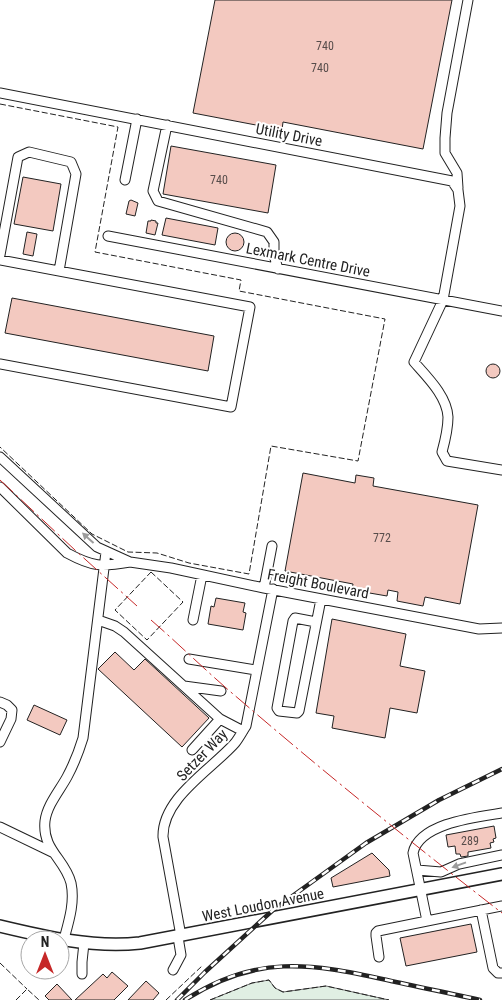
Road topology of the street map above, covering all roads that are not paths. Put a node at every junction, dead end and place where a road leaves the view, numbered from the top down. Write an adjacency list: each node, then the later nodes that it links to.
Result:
1 (468, 0): 6 (lane)
2 (0, 93): 3 (lane, Utility Drive)
3 (137, 119): 4 (lane, Utility Drive); 5 (lane)
4 (167, 125): 6 (lane, Utility Drive); 10 (lane)
5 (125, 180)
6 (458, 190): 12 (lane)
7 (108, 236): 10 (lane, Lexmark Centre Drive)
8 (0, 256): 11 (lane)
9 (0, 260): 11 (lane)
10 (278, 269): 12 (lane, Lexmark Centre Drive)
11 (59, 272): 14 (lane)
12 (443, 300): 13 (lane, Lexmark Centre Drive); 16 (lane)
13 (502, 311)
14 (0, 364)
15 (0, 456): 19 (lane, Freight Boulevard, one-way to 15)
16 (502, 470)
17 (0, 487): 21 (lane, Freight Boulevard)
18 (272, 546): 23 (lane, Setzer Way)
19 (106, 552): 20 (lane, Freight Boulevard); 21 (lane)
20 (130, 562): 21 (lane, Freight Boulevard); 22 (lane, Freight Boulevard)
21 (104, 566): 25 (lane)
22 (202, 575): 23 (lane, Freight Boulevard); 26 (lane)
23 (268, 589): 24 (lane, Freight Boulevard); 30 (lane, Setzer Way)
24 (321, 599): 27 (lane); 28 (lane, Freight Boulevard)
25 (98, 620): 31 (lane); 40 (lane)
26 (194, 620)
27 (316, 622): 27 (lane)
28 (502, 628)
29 (189, 659): 30 (lane)
30 (256, 670): 35 (lane, Setzer Way)
31 (184, 686): 32 (lane); 34 (lane)
32 (221, 691)
33 (0, 702): 36 (lane)
34 (220, 718): 35 (lane); 37 (lane)
35 (243, 731): 53 (lane, Setzer Way)
36 (0, 742)
37 (192, 750)
38 (502, 813): 42 (lane)
39 (0, 827): 40 (lane)
40 (54, 853): 51 (lane)
41 (502, 855): 42 (lane, one-way to 42)
42 (417, 870): 44 (lane)
43 (502, 874): 44 (main road, West Loudon Avenue)
44 (421, 890): 48 (lane); 53 (main road, West Loudon Avenue)
45 (502, 906): 46 (lane)
46 (481, 910): 48 (lane); 59 (lane)
47 (0, 919): 50 (main road, West Loudon Avenue)
48 (427, 921): 56 (lane)
49 (0, 926): 52 (main road, West Loudon Avenue)
50 (23, 930)
51 (66, 930)
52 (20, 931)
53 (180, 936): 55 (main road, West Loudon Avenue); 57 (lane, Setzer Way)
54 (70, 940): 55 (main road, West Loudon Avenue)
55 (84, 943): 58 (lane)
56 (379, 957)
57 (173, 970)
58 (82, 974)
59 (502, 974)

